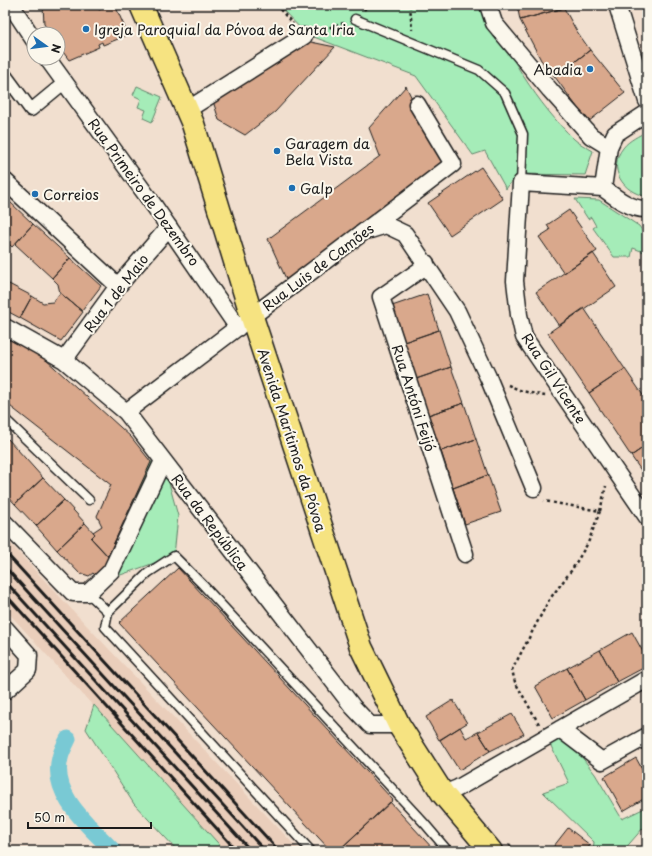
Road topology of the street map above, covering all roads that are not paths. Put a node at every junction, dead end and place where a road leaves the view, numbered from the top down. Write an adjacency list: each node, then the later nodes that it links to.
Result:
1 (11, 5): 6 (street)
2 (141, 5): 13 (main road, Avenida Marítimos da Póvoa)
3 (488, 5): 15 (street)
4 (617, 5): 11 (street)
5 (355, 19): 17 (lane)
6 (26, 28)
7 (304, 36): 13 (street)
8 (53, 66): 10 (street, Rua Primeiro de Dezembro)
9 (6, 76): 10 (street)
10 (65, 82): 20 (street, Rua Primeiro de Dezembro)
11 (647, 101)
12 (417, 104): 21 (street, Rua Luis de Camões)
13 (187, 110): 24 (main road, Avenida Marítimos da Póvoa)
14 (647, 112): 15 (street)
15 (609, 147): 18 (street)
16 (5, 181): 23 (street)
17 (521, 183): 18 (street); 32 (street, Rua Gil Vicente)
18 (603, 188): 19 (street)
19 (647, 209)
20 (169, 227): 23 (street, Rua 1 de Maio); 24 (street, Rua Primeiro de Dezembro)
21 (363, 232): 22 (street); 24 (street, Rua Luis de Camões)
22 (426, 263): 30 (street); 34 (street, Rua Antóni Feijó)
23 (118, 286): 26 (street, Rua 1 de Maio)
24 (245, 322): 27 (street, Rua Luis de Camões); 40 (main road, Avenida Marítimos da Póvoa)
25 (5, 327): 26 (street, Rua da República)
26 (64, 360): 27 (street, Rua da República)
27 (126, 412): 29 (street, Rua da República)
28 (5, 419): 31 (lane)
29 (163, 461): 35 (street); 40 (street, Rua da República)
30 (534, 488)
31 (89, 500)
32 (647, 517)
33 (5, 523): 35 (street)
34 (466, 554)
35 (81, 593): 36 (lane)
36 (108, 612): 44 (lane); 45 (lane)
37 (5, 628): 39 (street)
38 (647, 679): 41 (street)
39 (5, 692)
40 (399, 725): 43 (main road, Avenida Marítimos da Póvoa)
41 (553, 733): 42 (street); 43 (street)
42 (647, 736)
43 (442, 794): 46 (main road, Avenida Marítimos da Póvoa)
44 (311, 851)
45 (448, 851)
46 (491, 851)

